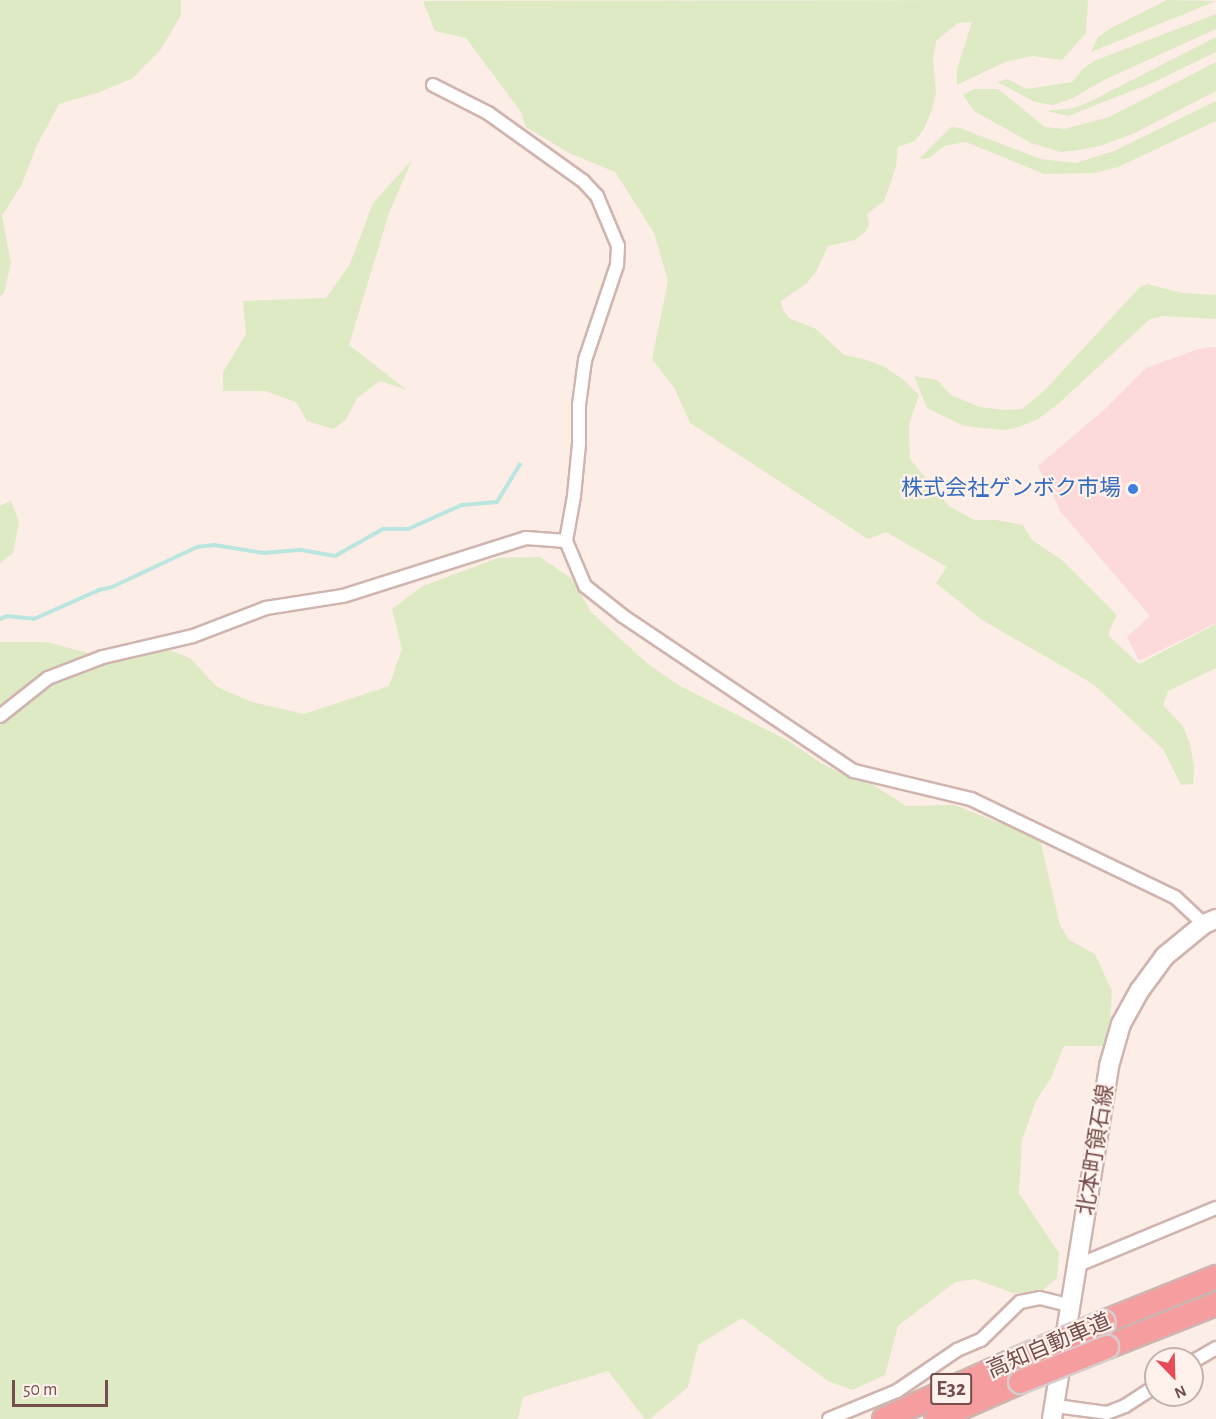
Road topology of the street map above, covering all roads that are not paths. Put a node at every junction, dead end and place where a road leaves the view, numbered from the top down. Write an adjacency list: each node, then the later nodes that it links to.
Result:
1 (434, 85): 2 (street)
2 (566, 541): 3 (street); 4 (street)
3 (0, 716)
4 (1210, 921): 6 (main road, 北本町領石線)
5 (1216, 1208): 6 (street)
6 (1076, 1266): 9 (main road, 北本町領石線)
7 (1216, 1277): 13 (highway, 高知自動車道 / E32, bridge)
8 (1216, 1304): 14 (highway, 高知自動車道 / E32, bridge)
9 (1070, 1305): 11 (main road, 北本町領石線); 12 (street)
10 (1144, 1394): 11 (street)
11 (1054, 1412)
12 (829, 1419)
13 (884, 1419)
14 (936, 1419)

